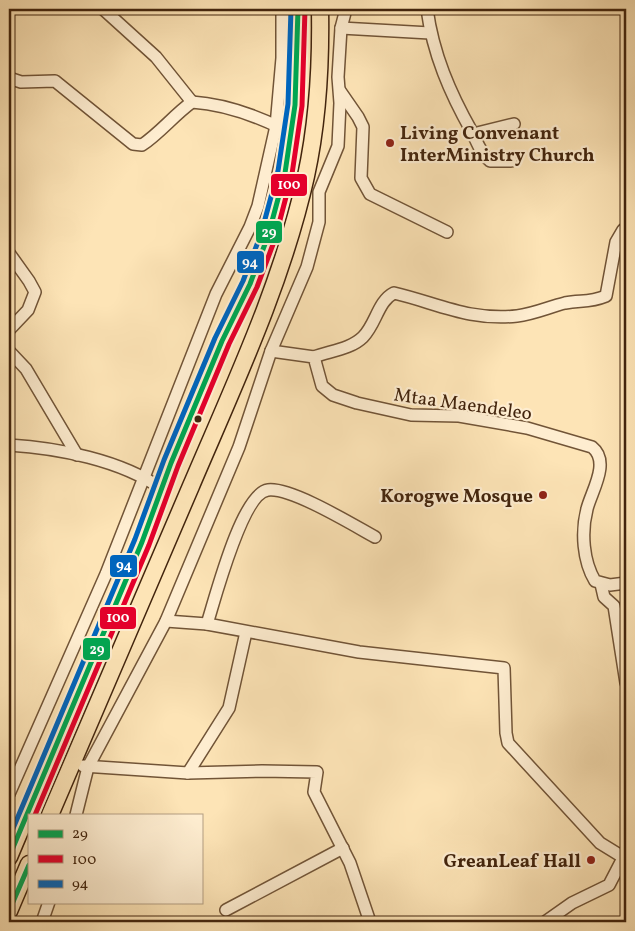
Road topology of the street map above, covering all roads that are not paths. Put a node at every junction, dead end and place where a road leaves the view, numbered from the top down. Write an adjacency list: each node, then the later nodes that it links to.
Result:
1 (103, 9): 11 (street)
2 (282, 9): 13 (street)
3 (298, 9): 14 (highway)
4 (320, 9): 35 (highway)
5 (346, 9): 7 (street)
6 (427, 9): 8 (street)
7 (341, 28): 8 (street); 10 (street)
8 (430, 33): 15 (street)
9 (9, 78): 11 (street)
10 (339, 89): 18 (street); 22 (street)
11 (192, 102): 13 (street)
12 (514, 124): 15 (street)
13 (276, 126): 14 (street); 26 (street)
14 (291, 134): 27 (highway)
15 (473, 134): 16 (street)
16 (511, 161)
17 (626, 230): 23 (street)
18 (447, 232)
19 (9, 254): 20 (street)
20 (9, 330)
21 (9, 351): 25 (street)
22 (271, 351): 23 (street); 31 (street)
23 (314, 357): 30 (street, Mtaa Maendeleo)
24 (9, 445): 25 (street)
25 (77, 455): 26 (street)
26 (144, 477): 27 (street); 37 (street)
27 (162, 488): 41 (highway)
28 (375, 537): 32 (street)
29 (626, 583): 30 (street)
30 (601, 584): 34 (street)
31 (166, 621): 32 (street); 35 (street)
32 (207, 624): 33 (street)
33 (246, 632): 36 (street); 42 (street)
34 (626, 683)
35 (81, 764): 36 (street); 38 (highway); 39 (street)
36 (188, 773): 40 (street)
37 (9, 794)
38 (51, 814)
39 (76, 814)
40 (343, 848): 45 (street); 48 (street)
41 (9, 857)
42 (625, 859): 49 (street)
43 (28, 866): 46 (highway)
44 (47, 904): 47 (street)
45 (226, 910)
46 (9, 911)
47 (42, 922)
48 (370, 922)
49 (545, 922)

